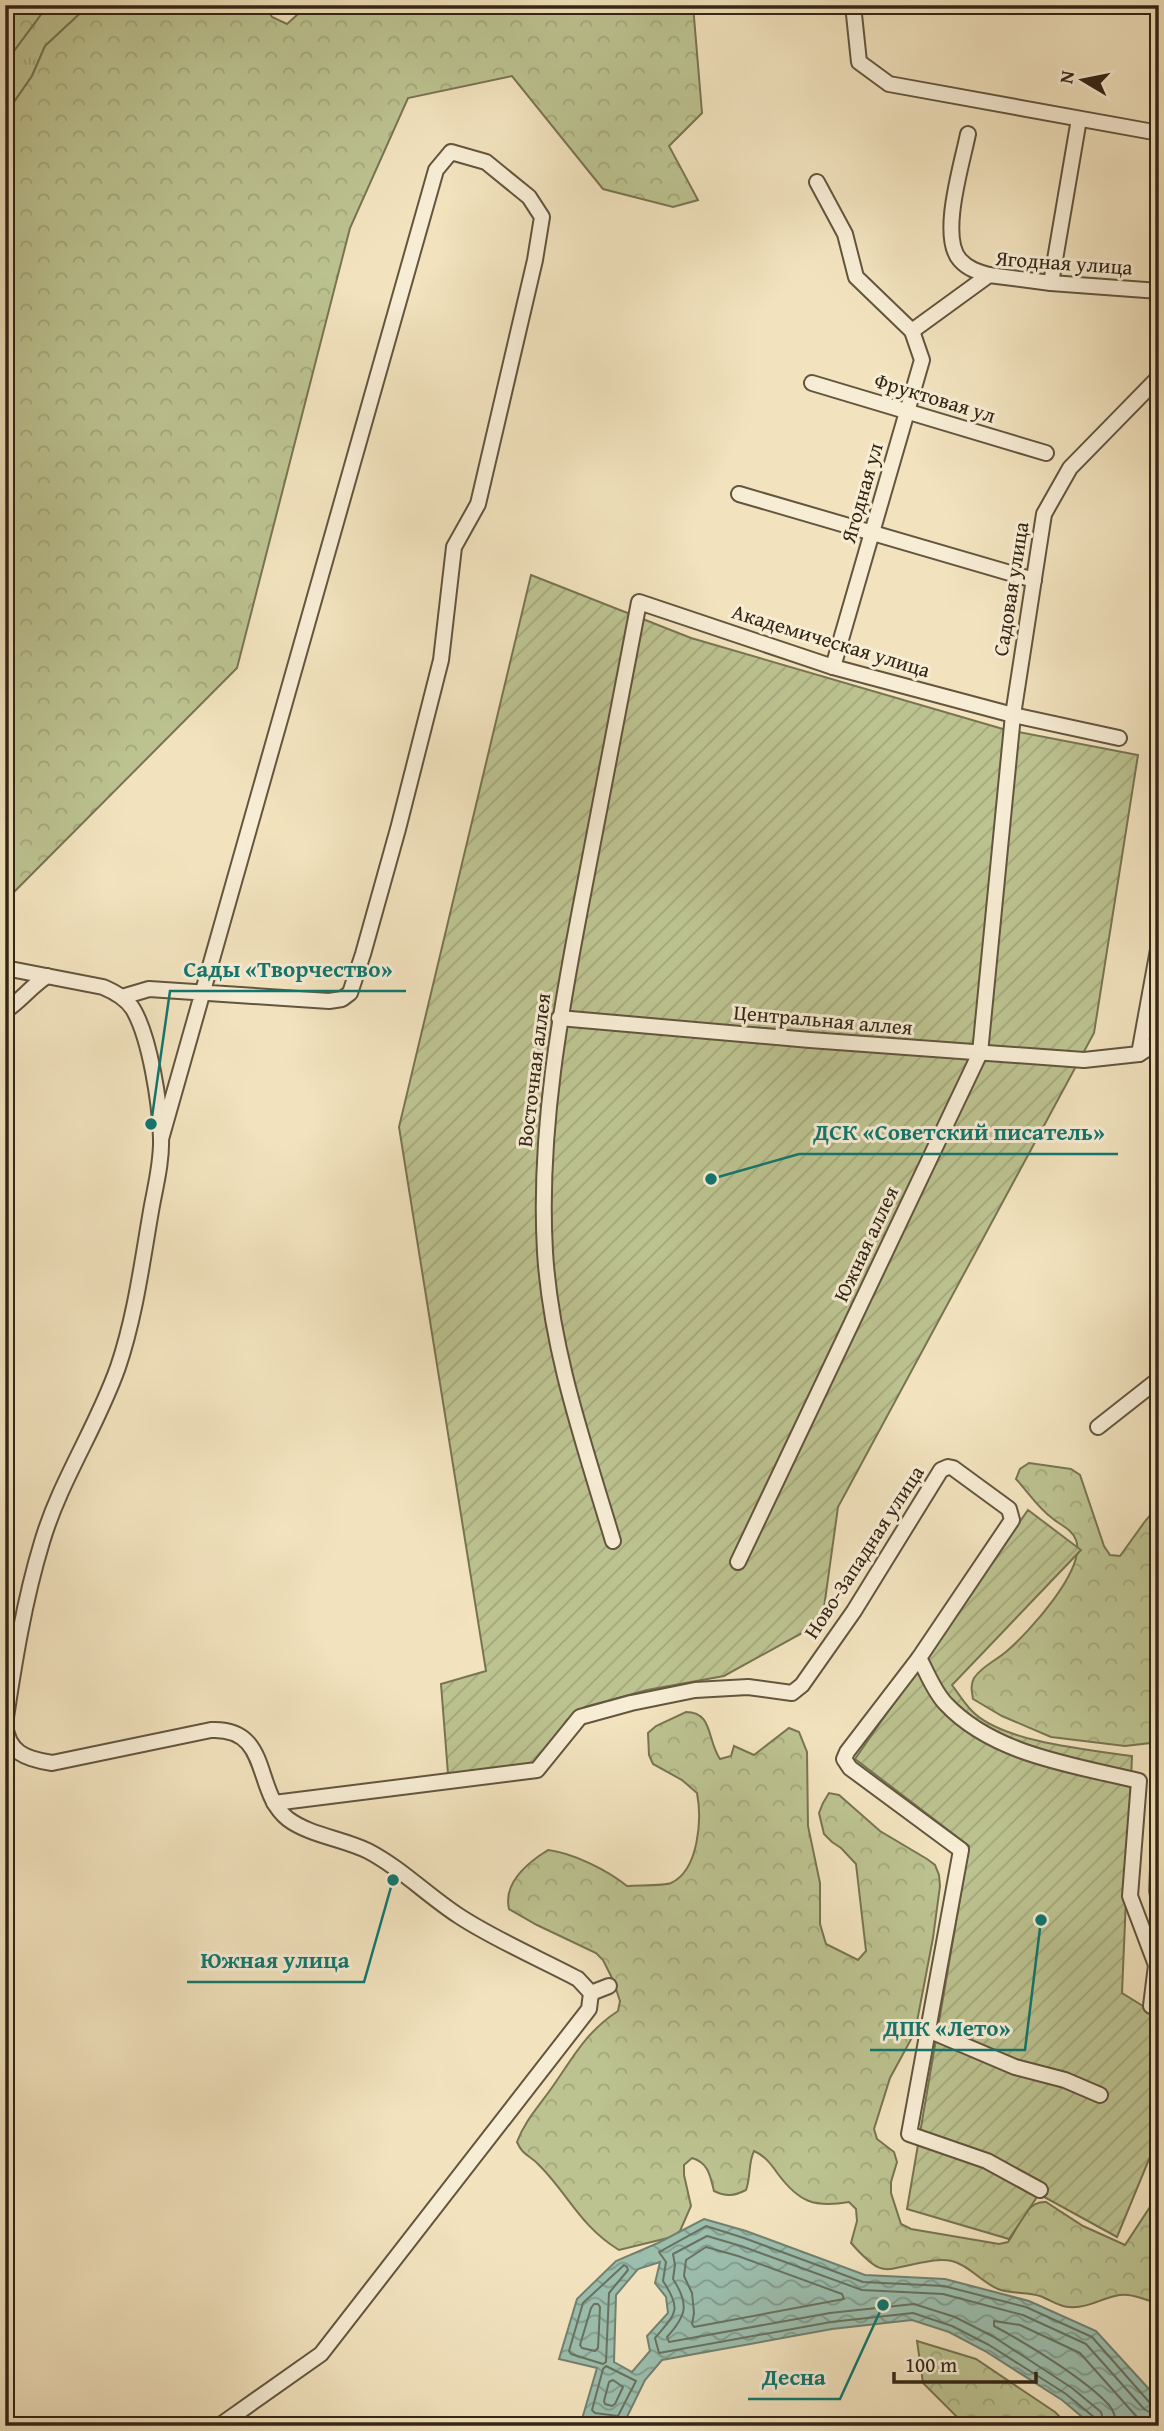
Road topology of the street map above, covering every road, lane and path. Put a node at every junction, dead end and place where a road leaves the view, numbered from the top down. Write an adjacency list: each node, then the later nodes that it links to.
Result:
1 (853, 5): 2 (street)
2 (1079, 118): 3 (street); 7 (street)
3 (1159, 133)
4 (968, 134): 6 (street)
5 (817, 182): 9 (street)
6 (989, 275): 7 (street, Ягодная улица); 9 (street, Ягодная улица)
7 (1051, 283): 8 (street, Ягодная улица)
8 (1159, 292)
9 (912, 331): 12 (street, Ягодная ул)
10 (1159, 377): 16 (street, Садовая улица)
11 (812, 383): 12 (street, Фруктовая ул)
12 (907, 411): 13 (street, Фруктовая ул); 15 (street, Ягодная ул)
13 (1046, 453)
14 (739, 494): 15 (street)
15 (872, 533): 16 (street); 18 (street, Ягодная ул)
16 (1034, 580): 19 (street, Садовая улица)
17 (639, 602): 18 (street, Академическая улица); 27 (street, Восточная аллея)
18 (834, 667): 19 (street, Академическая улица)
19 (1013, 720): 20 (street, Академическая улица); 29 (street, Южная аллея)
20 (1119, 738)
21 (1159, 944): 30 (street)
22 (5, 968): 23 (street)
23 (47, 976): 25 (street); 26 (street)
24 (202, 992): 24 (street); 25 (street); 31 (street)
25 (122, 997): 31 (street)
26 (5, 1011)
27 (559, 1018): 29 (street, Центральная аллея); 34 (street, Восточная аллея)
28 (1155, 1044): 30 (street)
29 (980, 1053): 30 (street, Центральная аллея); 35 (street, Южная аллея)
30 (1139, 1054)
31 (161, 1139): 37 (street)
32 (1159, 1378): 33 (street)
33 (1098, 1427)
34 (613, 1541)
35 (738, 1562)
36 (919, 1658): 38 (street, Ново-Западная улица); 41 (street); 42 (street)
37 (6, 1713): 38 (street)
38 (274, 1803): 40 (street)
39 (609, 1986): 40 (street)
40 (590, 1993): 45 (street)
41 (1151, 2006)
42 (928, 2029): 43 (street); 44 (street)
43 (1100, 2095)
44 (1040, 2190)
45 (219, 2426)

